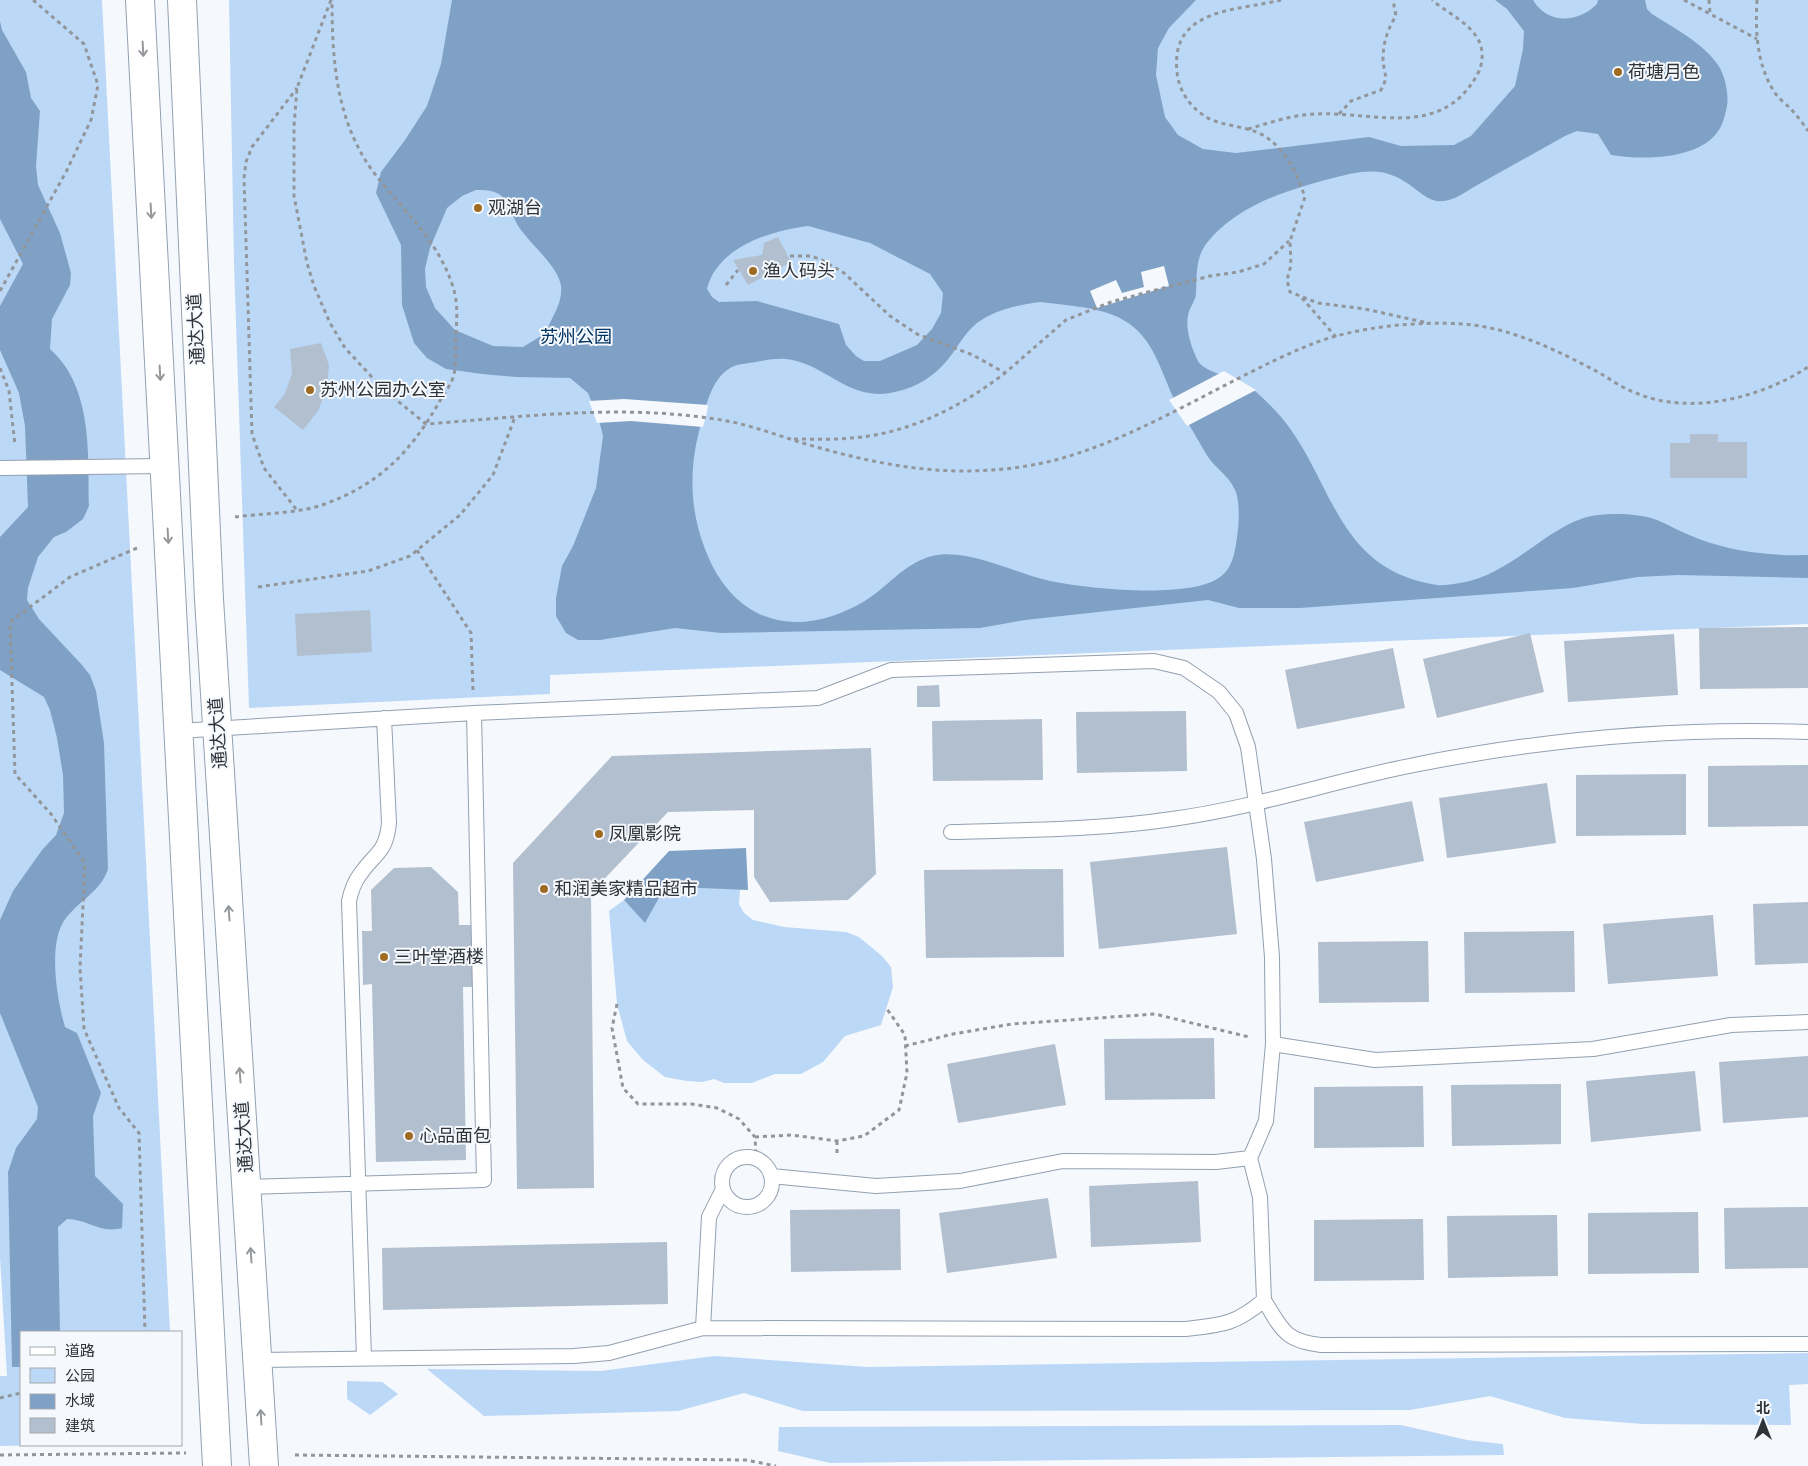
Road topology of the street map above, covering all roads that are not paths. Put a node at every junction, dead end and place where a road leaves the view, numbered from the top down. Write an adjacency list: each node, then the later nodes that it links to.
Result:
1 (140, 0): 3 (main road, one-way to 3)
2 (182, 0): 7 (main road, 通达大道)
3 (165, 466): 4 (lane); 8 (main road, one-way to 8)
4 (0, 468)
5 (474, 713): 6 (lane); 10 (lane); 16 (lane)
6 (384, 718): 7 (lane); 16 (lane)
7 (217, 729): 8 (lane); 17 (main road, 通达大道, one-way to 7)
8 (178, 731): 24 (main road)
9 (1808, 732): 10 (lane)
10 (1256, 802): 11 (lane); 13 (lane)
11 (951, 832)
12 (1808, 1022): 13 (lane)
13 (1273, 1044): 14 (lane)
14 (1250, 1158): 15 (lane); 19 (lane)
15 (771, 1176): 18 (lane); 18 (lane)
16 (357, 1184): 17 (lane); 22 (lane)
17 (247, 1187): 23 (main road, 通达大道, one-way to 17)
18 (723, 1189): 20 (lane)
19 (1264, 1300): 20 (lane); 21 (lane)
20 (704, 1328): 22 (lane)
21 (1808, 1344)
22 (364, 1358): 23 (lane)
23 (258, 1360): 25 (main road, 通达大道, one-way to 23)
24 (216, 1460)
25 (263, 1460)

